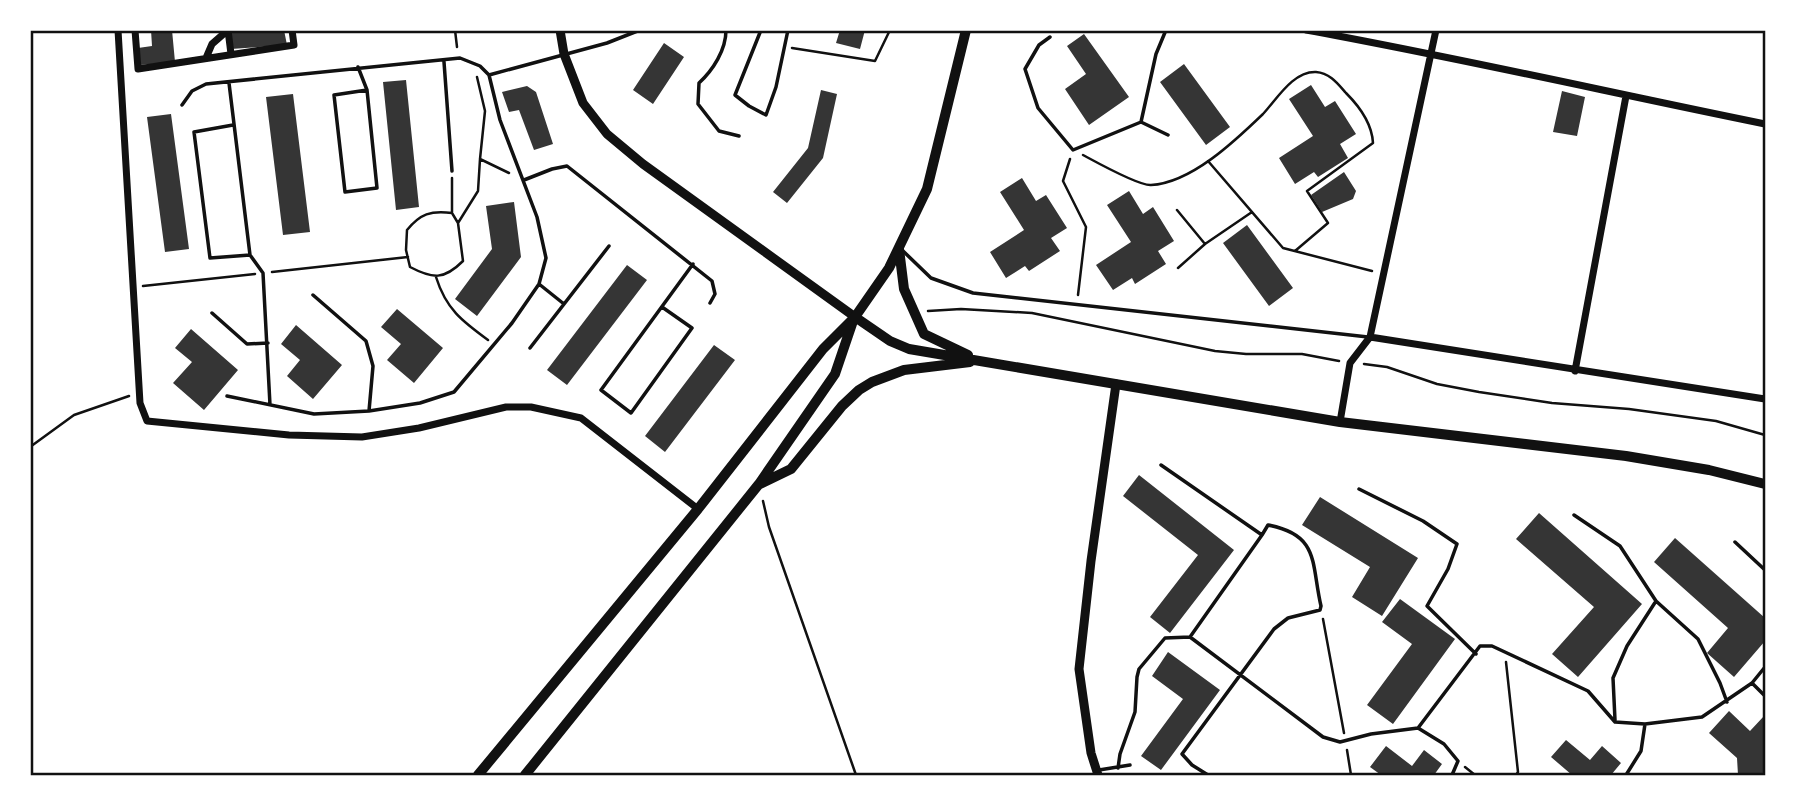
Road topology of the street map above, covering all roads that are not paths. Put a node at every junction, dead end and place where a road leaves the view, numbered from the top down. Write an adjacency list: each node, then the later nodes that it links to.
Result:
1 (118, 30): 59 (street)
2 (135, 30): 18 (street)
3 (228, 30): 16 (street); 18 (street)
4 (292, 30): 16 (street)
5 (559, 30): 17 (street)
6 (640, 30): 17 (lane)
7 (726, 30): 30 (lane)
8 (761, 30): 9 (lane)
9 (788, 30)
10 (966, 30): 34 (main road)
11 (1166, 30): 26 (lane)
12 (1306, 30): 15 (street)
13 (1436, 30): 15 (street)
14 (1050, 37): 26 (lane)
15 (1431, 53): 24 (street); 44 (street)
16 (231, 54): 18 (street)
17 (564, 54): 21 (lane); 43 (street)
18 (206, 58)
19 (444, 61): 20 (lane); 21 (lane); 31 (lane)
20 (358, 67): 22 (lane); 23 (lane)
21 (489, 75): 32 (lane)
22 (229, 82): 25 (lane); 28 (lane)
23 (368, 90): 23 (lane)
24 (1626, 96): 27 (street); 48 (street)
25 (182, 104)
26 (1141, 122): 29 (lane)
27 (1765, 124)
28 (233, 125): 35 (lane); 35 (lane)
29 (1168, 135)
30 (739, 136)
31 (452, 171)
32 (524, 180): 36 (lane); 37 (lane)
33 (609, 246): 40 (lane)
34 (899, 247): 43 (main road); 44 (lane); 47 (main road)
35 (250, 254): 45 (lane)
36 (692, 264): 39 (lane); 41 (lane)
37 (538, 284): 40 (lane); 53 (lane)
38 (313, 295): 53 (lane)
39 (710, 303)
40 (565, 304): 46 (lane)
41 (662, 307): 41 (lane)
42 (212, 313): 45 (lane)
43 (855, 317): 47 (main road); 56 (main road); 59 (main road)
44 (1370, 337): 48 (street); 54 (street)
45 (268, 343): 52 (lane)
46 (530, 348)
47 (982, 361): 49 (main road); 56 (main road)
48 (1575, 371): 51 (street)
49 (1116, 384): 54 (main road); 77 (street)
50 (227, 396): 52 (lane)
51 (1765, 399)
52 (270, 405): 53 (lane)
53 (369, 411)
54 (1340, 422): 57 (main road)
55 (1161, 465): 61 (lane)
56 (759, 484): 79 (main road)
57 (1765, 484)
58 (1359, 489): 66 (lane)
59 (698, 509): 78 (main road)
60 (1574, 515): 64 (lane)
61 (1262, 535): 65 (lane); 68 (lane)
62 (1735, 542): 63 (lane)
63 (1765, 570)
64 (1656, 601): 71 (lane); 72 (lane)
65 (1190, 636): 68 (lane); 76 (lane)
66 (1476, 654): 72 (lane); 74 (lane)
67 (1765, 667): 69 (lane)
68 (1242, 674): 74 (lane); 80 (lane)
69 (1752, 683): 70 (lane); 71 (lane)
70 (1765, 696)
71 (1727, 702): 73 (lane)
72 (1615, 722): 73 (lane)
73 (1645, 724): 82 (lane)
74 (1418, 728): 81 (lane)
75 (1130, 765): 76 (lane)
76 (1118, 768): 77 (lane)
77 (1097, 773)
78 (478, 775)
79 (525, 775)
80 (1208, 775)
81 (1452, 775)
82 (1626, 775)

